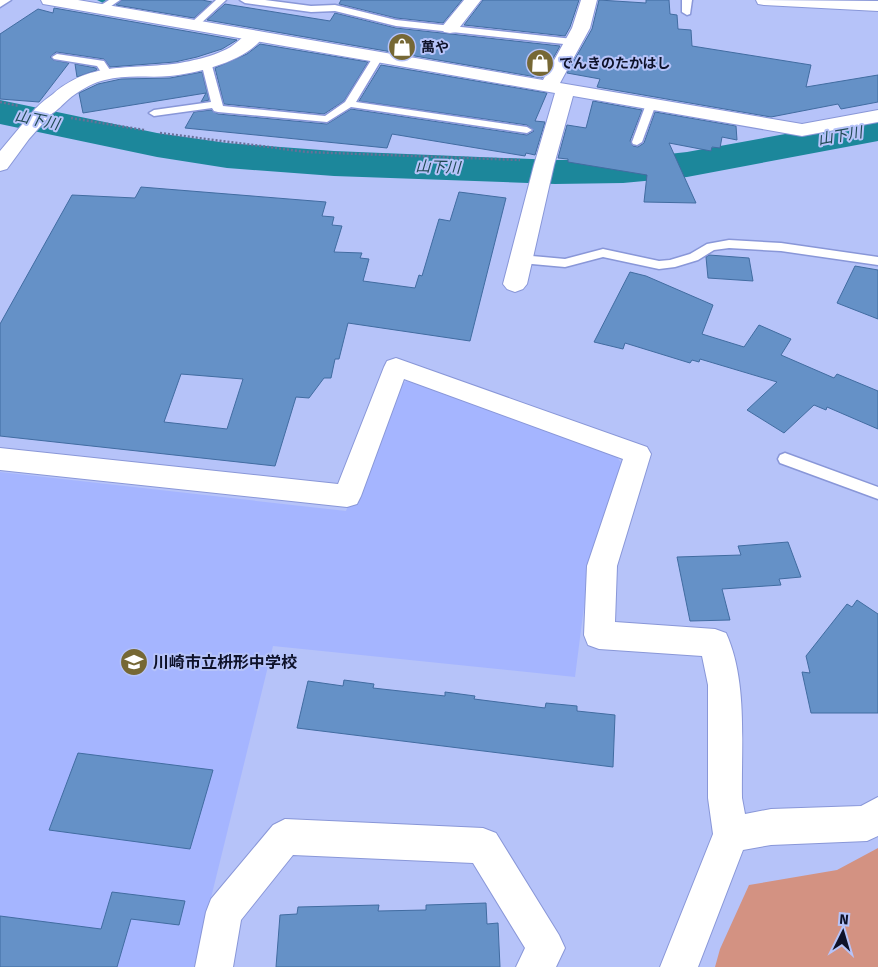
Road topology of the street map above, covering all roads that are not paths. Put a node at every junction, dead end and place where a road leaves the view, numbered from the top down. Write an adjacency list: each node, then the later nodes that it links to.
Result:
1 (6, 0): 9 (lane)
2 (49, 0): 10 (street)
3 (221, 0): 13 (lane)
4 (245, 0): 14 (lane)
5 (473, 0): 14 (street)
6 (589, 0): 16 (street)
7 (686, 0): 12 (lane)
8 (764, 0): 11 (street)
9 (0, 4)
10 (109, 4): 13 (street)
11 (878, 6)
12 (687, 12)
13 (195, 24): 15 (street)
14 (450, 28): 16 (lane)
15 (255, 36): 18 (street); 19 (street)
16 (573, 42): 21 (street)
17 (57, 57): 20 (lane)
18 (378, 57): 21 (street); 23 (lane)
19 (206, 62): 20 (street); 22 (lane)
20 (107, 73): 29 (street)
21 (558, 88): 24 (street); 30 (street)
22 (217, 104): 23 (lane); 25 (lane)
23 (349, 104): 27 (lane)
24 (651, 104): 26 (street); 28 (lane)
25 (154, 113)
26 (878, 116)
27 (527, 130)
28 (638, 142)
29 (0, 165)
30 (521, 259): 31 (lane); 32 (street)
31 (878, 261)
32 (515, 284)
33 (0, 459): 37 (street)
34 (785, 459): 35 (lane)
35 (878, 493)
36 (878, 814): 37 (street)
37 (731, 834): 40 (street)
38 (214, 967): 39 (street)
39 (536, 967)
40 (679, 967)

